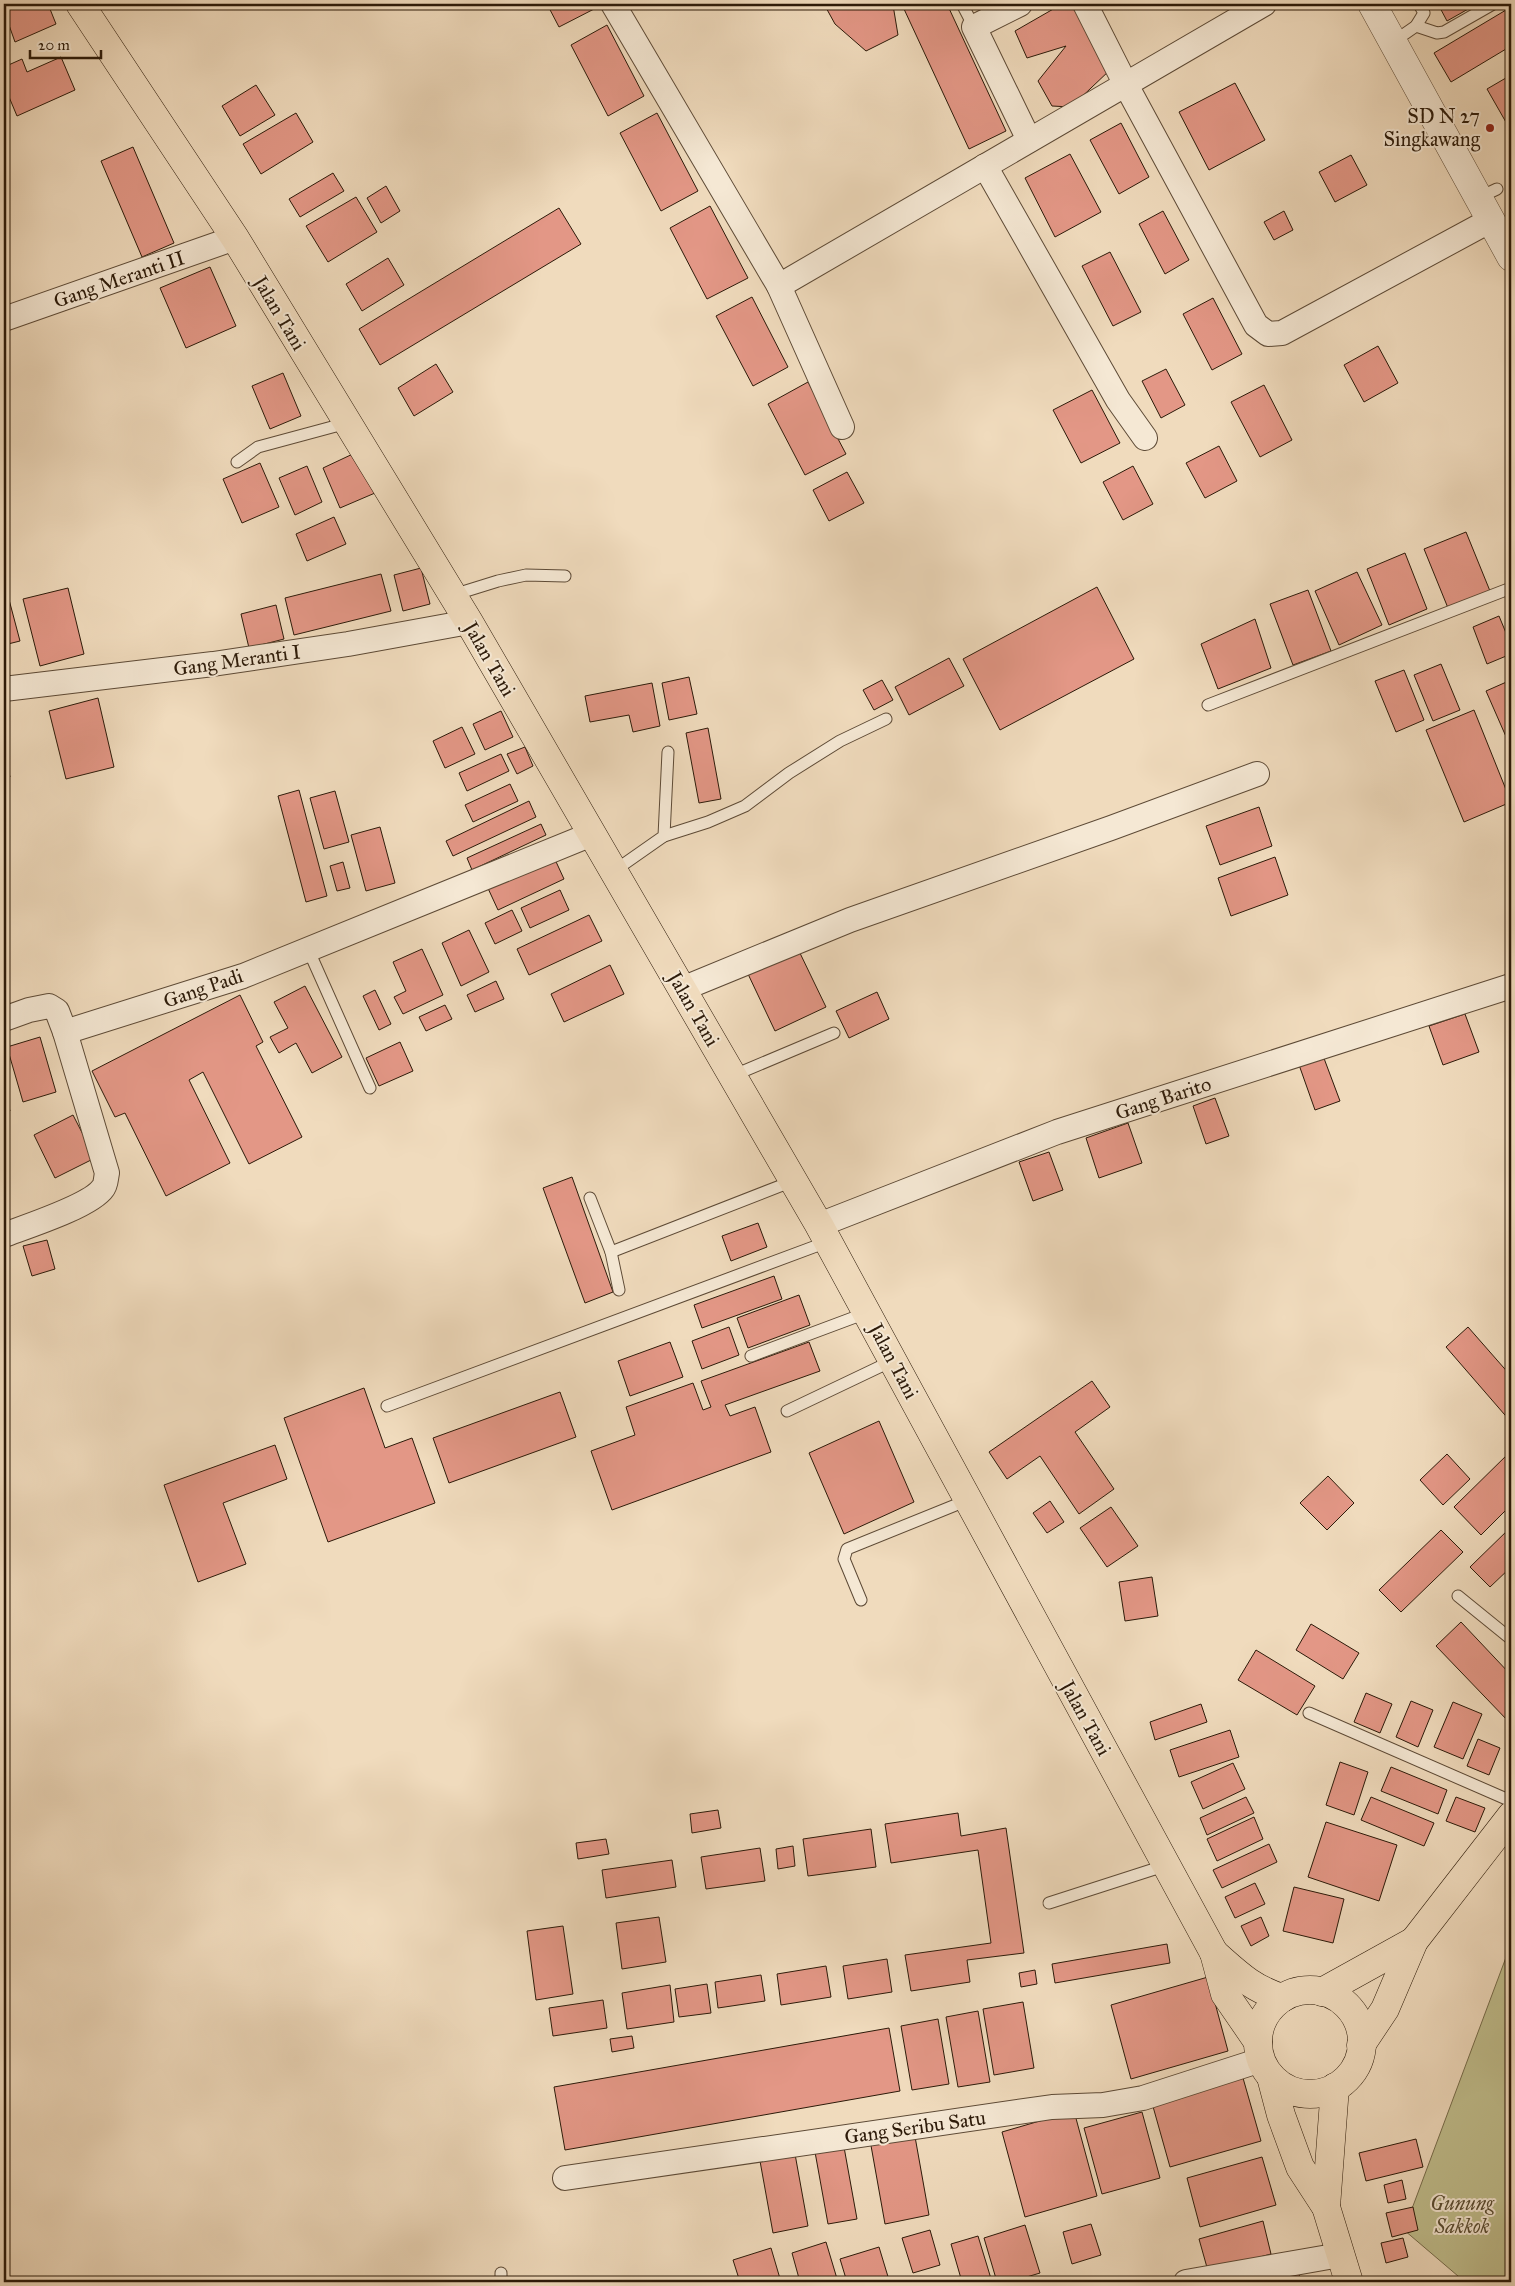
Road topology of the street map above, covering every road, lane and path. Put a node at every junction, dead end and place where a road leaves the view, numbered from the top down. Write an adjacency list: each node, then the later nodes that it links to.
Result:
1 (80, 4): 17 (main road, Jalan Tani)
2 (613, 4): 19 (street)
3 (962, 4): 11 (lane)
4 (1020, 4): 11 (street)
5 (1085, 4): 13 (street)
6 (1264, 4): 13 (street)
7 (1374, 4): 12 (street)
8 (1419, 4): 10 (lane)
9 (1493, 4): 10 (lane)
10 (1416, 26): 12 (lane)
11 (974, 28): 14 (street)
12 (1392, 42): 16 (street)
13 (1126, 86): 14 (street); 16 (street)
14 (1029, 140): 15 (street)
15 (985, 166): 19 (street); 23 (street)
16 (1489, 202): 18 (street)
17 (235, 238): 20 (street, Gang Meranti II); 21 (main road, Jalan Tani)
18 (1511, 257)
19 (779, 286): 22 (street)
20 (4, 319)
21 (348, 423): 24 (lane); 27 (main road, Jalan Tani)
22 (842, 427)
23 (1145, 438)
24 (237, 462)
25 (565, 576): 27 (lane)
26 (1511, 588): 30 (lane)
27 (453, 595): 28 (main road, Jalan Tani)
28 (469, 622): 29 (street, Gang Meranti I); 34 (main road, Jalan Tani)
29 (4, 689)
30 (1208, 705)
31 (886, 719): 35 (lane)
32 (668, 752): 35 (lane)
33 (1257, 774): 39 (street)
34 (592, 834): 36 (main road, Jalan Tani); 37 (street, Gang Padi)
35 (664, 836): 36 (lane)
36 (614, 871): 39 (main road, Jalan Tani)
37 (308, 949): 41 (street, Gang Padi); 44 (lane)
38 (1511, 986): 47 (street, Gang Barito)
39 (682, 989): 43 (main road, Jalan Tani)
40 (4, 1019): 41 (street)
41 (65, 1032): 48 (street)
42 (834, 1034): 43 (lane)
43 (732, 1076): 45 (main road, Jalan Tani)
44 (370, 1088)
45 (793, 1181): 47 (main road, Jalan Tani); 49 (lane)
46 (590, 1198): 49 (lane)
47 (823, 1234): 51 (main road, Jalan Tani); 54 (lane)
48 (4, 1235)
49 (611, 1252): 50 (lane)
50 (619, 1290)
51 (868, 1313): 52 (lane); 53 (main road, Jalan Tani)
52 (751, 1356)
53 (894, 1360): 55 (lane); 56 (main road, Jalan Tani)
54 (387, 1406)
55 (787, 1411)
56 (968, 1500): 58 (lane); 63 (main road, Jalan Tani)
57 (1458, 1596): 59 (lane)
58 (861, 1600)
59 (1511, 1640)
60 (1309, 1712): 61 (lane)
61 (1511, 1801)
62 (1511, 1816): 65 (main road)
63 (1167, 1865): 64 (lane); 66 (main road, Jalan Tani)
64 (1049, 1903)
65 (1414, 1940): 67 (main road); 69 (main road)
66 (1214, 1953): 68 (main road); 70 (main road, Jalan Tani)
67 (1322, 1992): 68 (main road); 69 (main road)
68 (1282, 1998): 70 (main road)
69 (1361, 2045): 71 (main road)
70 (1263, 2060): 71 (main road); 72 (street, Gang Seribu Satu); 73 (main road)
71 (1336, 2087): 73 (main road)
72 (565, 2178)
73 (1326, 2207): 74 (main road)
74 (1340, 2254): 75 (street); 77 (main road)
75 (1216, 2280): 76 (street)
76 (1186, 2282)
77 (1349, 2282)

